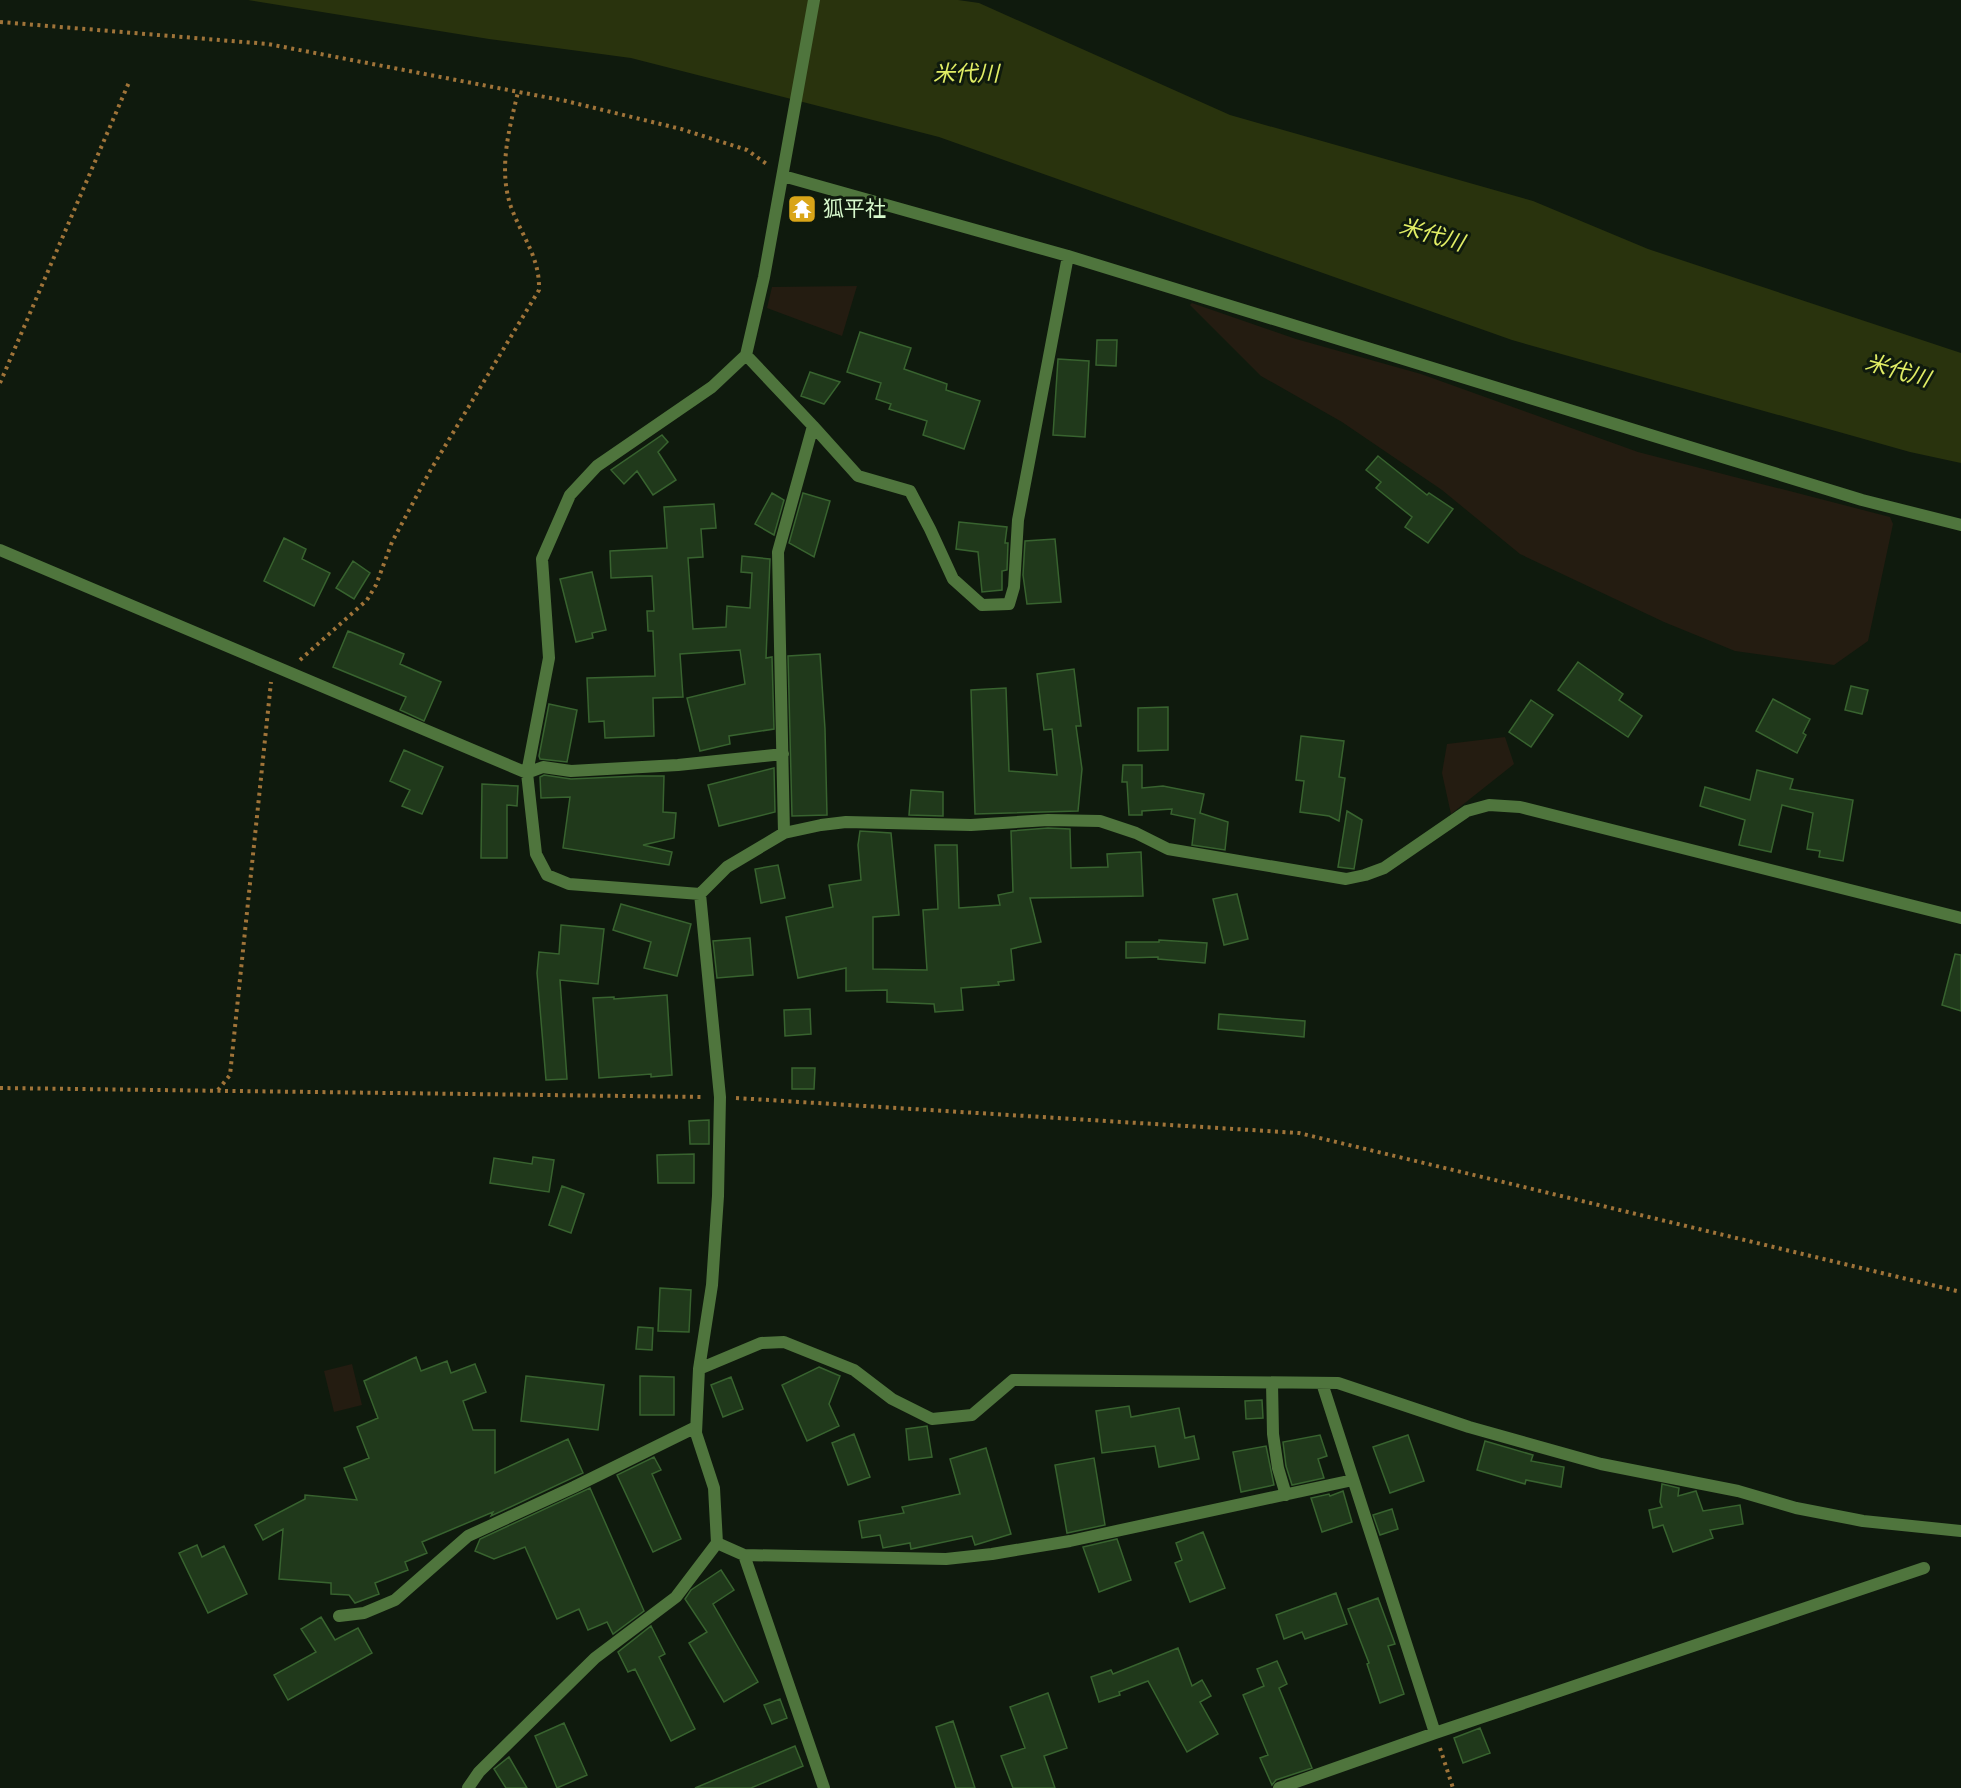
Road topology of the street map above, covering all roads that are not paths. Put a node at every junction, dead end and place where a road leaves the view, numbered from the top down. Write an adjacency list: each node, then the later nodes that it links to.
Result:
1 (814, 0): 2 (street)
2 (783, 176): 3 (street); 4 (street)
3 (1068, 256): 5 (street); 6 (street)
4 (746, 355): 5 (street); 9 (street)
5 (813, 426): 8 (street)
6 (1961, 525)
7 (0, 550): 9 (street)
8 (783, 754): 9 (street); 10 (street)
9 (527, 773): 11 (street)
10 (784, 833): 11 (street); 12 (street)
11 (700, 894): 13 (street)
12 (1961, 918)
13 (699, 1368): 14 (street); 16 (street)
14 (1272, 1383): 15 (street); 18 (street)
15 (1322, 1383): 17 (street); 19 (street)
16 (696, 1426): 20 (street); 23 (street)
17 (1353, 1480): 18 (street); 24 (street)
18 (1286, 1495): 21 (street)
19 (1961, 1531)
20 (717, 1543): 21 (street); 25 (street)
21 (744, 1554): 26 (street)
22 (1924, 1568): 24 (street)
23 (339, 1616)
24 (1435, 1733): 27 (street)
25 (468, 1788)
26 (824, 1788)
27 (1279, 1788)

